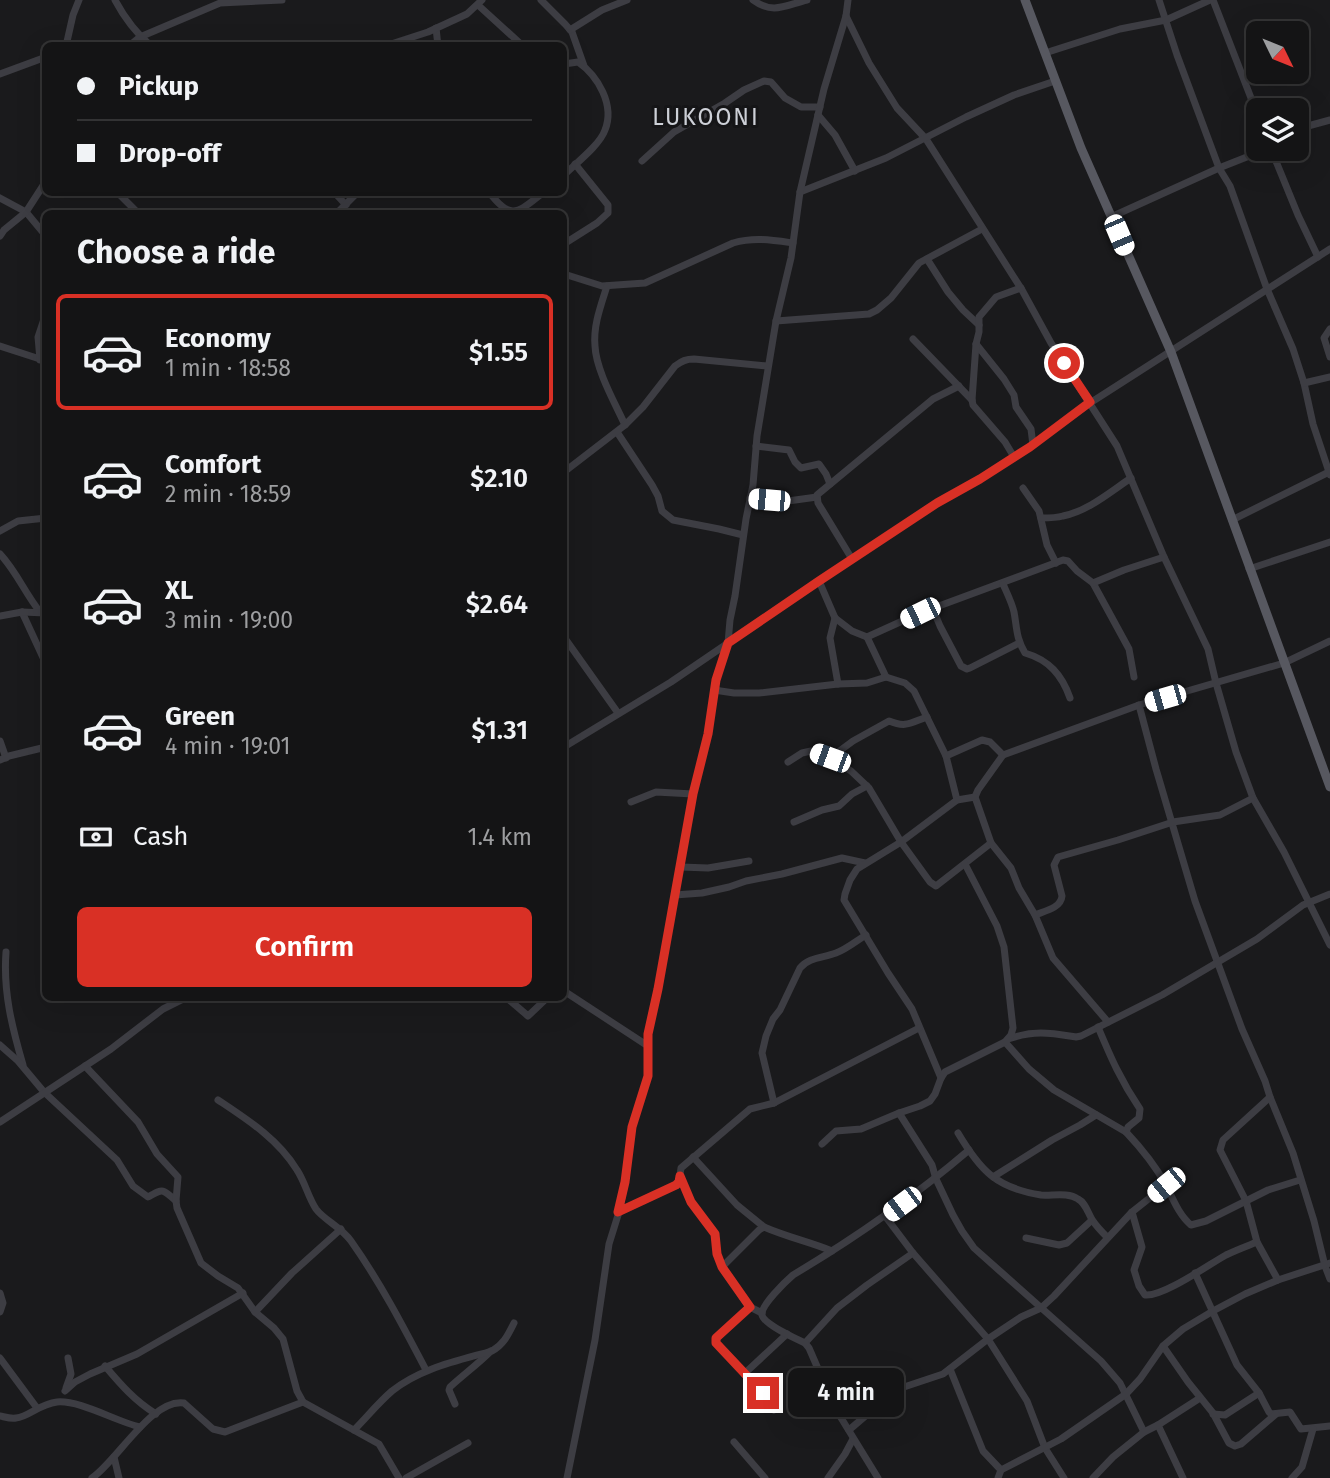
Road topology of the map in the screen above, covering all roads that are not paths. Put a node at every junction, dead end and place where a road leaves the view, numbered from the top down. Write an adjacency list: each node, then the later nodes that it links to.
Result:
1 (79, 0): 20 (street)
2 (115, 0): 19 (street)
3 (282, 0): 19 (street)
4 (541, 0): 18 (street)
5 (606, 0): 14 (street)
6 (626, 0): 14 (street)
7 (753, 0): 8 (street)
8 (807, 0)
9 (848, 0): 15 (street)
10 (1025, 0): 26 (main road)
11 (1159, 0): 16 (street)
12 (1211, 0): 16 (street); 32 (street)
13 (480, 2): 17 (street); 25 (street)
14 (606, 9): 18 (street)
15 (846, 16): 33 (street); 36 (street)
16 (1166, 20): 26 (street); 41 (street)
17 (436, 28): 23 (street); 24 (street)
18 (570, 30): 29 (street)
19 (140, 37): 21 (street); 22 (street)
20 (67, 42)
21 (134, 42)
22 (146, 42)
23 (396, 42)
24 (438, 42)
25 (519, 42)
26 (1045, 53): 31 (main road)
27 (42, 58): 30 (street)
28 (567, 64): 29 (street)
29 (584, 66): 40 (street)
30 (0, 74)
31 (1055, 81): 36 (street); 58 (main road)
32 (1251, 98)
33 (819, 111): 39 (street); 42 (street); 45 (street)
34 (1330, 120): 35 (street)
35 (1309, 126)
36 (926, 139): 42 (street); 59 (street)
37 (1246, 158): 41 (street)
38 (1274, 161): 65 (street)
39 (642, 162)
40 (575, 164): 43 (street); 62 (street)
41 (1219, 168): 58 (street); 70 (street)
42 (855, 171): 45 (street)
43 (567, 172)
44 (42, 187): 57 (street)
45 (800, 192): 63 (street)
46 (121, 196): 53 (street)
47 (338, 196): 52 (street)
48 (354, 196): 52 (street)
49 (492, 196): 55 (street)
50 (539, 196): 56 (street)
51 (0, 198): 57 (street)
52 (346, 205): 54 (street)
53 (135, 210)
54 (340, 210)
55 (505, 210)
56 (518, 210)
57 (26, 212): 60 (street); 61 (street)
58 (1111, 217): 78 (main road)
59 (982, 229): 66 (street); 69 (street)
60 (42, 231)
61 (0, 236)
62 (567, 242)
63 (793, 243): 68 (street); 71 (street)
64 (1330, 249): 65 (street)
65 (1318, 257): 70 (street)
66 (927, 259): 71 (street); 73 (street)
67 (567, 275): 68 (street)
68 (607, 286): 88 (street)
69 (1021, 288): 73 (street); 87 (street)
70 (1267, 289): 78 (street); 84 (street)
71 (776, 321): 82 (street)
72 (42, 325): 79 (street)
73 (979, 326): 76 (street)
74 (1330, 329): 80 (street)
75 (913, 339): 85 (street)
76 (976, 345): 86 (street); 90 (street)
77 (0, 346): 81 (street)
78 (1171, 352): 87 (street); 102 (main road)
79 (42, 355)
80 (1330, 357)
81 (42, 360)
82 (767, 366): 88 (street); 91 (street)
83 (1330, 377): 84 (street)
84 (1304, 383): 94 (street)
85 (959, 386): 86 (street); 96 (street)
86 (972, 400): 92 (street)
87 (1090, 402): 90 (street); 95 (street)
88 (625, 425): 89 (street)
89 (617, 432): 93 (street); 104 (street)
90 (1032, 444): 92 (street)
91 (757, 446): 96 (street); 99 (street)
92 (1014, 457): 108 (street)
93 (567, 470)
94 (1329, 473): 102 (street)
95 (1130, 478): 101 (street); 107 (street)
96 (830, 484): 98 (street)
97 (1023, 488): 101 (street)
98 (817, 497): 99 (street); 108 (street)
99 (750, 498): 104 (street)
100 (42, 518): 103 (street)
101 (1041, 518): 109 (street)
102 (1232, 520): 110 (main road)
103 (0, 531)
104 (743, 535): 123 (street)
105 (1330, 542): 110 (street)
106 (0, 554): 116 (street)
107 (1164, 557): 112 (street); 129 (street)
108 (852, 559): 111 (street)
109 (1056, 563): 112 (street); 113 (street)
110 (1249, 569): 126 (main road)
111 (819, 581): 119 (street); 123 (street)
112 (1093, 583): 128 (street)
113 (1003, 584): 114 (street); 124 (street)
114 (933, 608): 120 (street); 124 (street)
115 (22, 612): 117 (street); 118 (street); 125 (street)
116 (42, 612)
117 (42, 613)
118 (0, 616)
119 (835, 618): 120 (street); 130 (street)
120 (867, 638): 127 (street)
121 (567, 641): 134 (street)
122 (1330, 641): 126 (street)
123 (728, 643): 131 (street); 134 (street)
124 (1019, 643): 132 (street)
125 (42, 655)
126 (1284, 663): 129 (street); 145 (main road)
127 (886, 677): 130 (street); 135 (street)
128 (1135, 677)
129 (1216, 683): 133 (street); 148 (street)
130 (838, 684): 131 (street)
131 (714, 690): 146 (street)
132 (1070, 698)
133 (1139, 705): 139 (street); 152 (street)
134 (618, 713): 137 (street)
135 (927, 717): 140 (street); 141 (street)
136 (0, 741): 142 (street)
137 (567, 745)
138 (42, 748): 142 (street)
139 (1003, 755): 140 (street); 147 (street)
140 (946, 756): 149 (street)
141 (830, 758): 143 (street); 144 (street)
142 (3, 759)
143 (788, 762)
144 (867, 786): 151 (street); 153 (street)
145 (1330, 788)
146 (693, 794): 150 (street); 158 (street)
147 (975, 797): 149 (street); 154 (street)
148 (1253, 798): 152 (street); 161 (street)
149 (957, 800): 153 (street)
150 (631, 802)
151 (794, 821)
152 (1173, 822): 162 (street); 166 (street)
153 (901, 842): 156 (street); 157 (street)
154 (991, 843): 157 (street); 162 (street)
155 (749, 861): 158 (street)
156 (865, 863): 160 (street); 163 (street)
157 (965, 864): 174 (street)
158 (681, 867): 160 (street)
159 (1330, 894): 161 (street)
160 (675, 895): 176 (street)
161 (1310, 902): 164 (street); 166 (street)
162 (1035, 915): 171 (street)
163 (866, 935): 173 (street); 183 (street)
164 (1330, 945)
165 (6, 952): 178 (street)
166 (1217, 962): 171 (street); 181 (street)
167 (567, 993): 176 (street)
168 (179, 1001): 177 (street)
169 (510, 1001): 170 (street)
170 (544, 1001)
171 (1108, 1022): 172 (street)
172 (1098, 1027): 174 (street); 187 (street)
173 (919, 1028): 179 (street); 183 (street)
174 (1006, 1041): 179 (street); 185 (street)
175 (0, 1045): 178 (street)
176 (648, 1046): 199 (street)
177 (85, 1066): 180 (street); 197 (street)
178 (24, 1068): 180 (street)
179 (941, 1077): 184 (street)
180 (44, 1092): 186 (street); 197 (street)
181 (1269, 1097): 195 (street); 198 (street)
182 (218, 1100): 204 (street)
183 (774, 1102): 191 (street)
184 (899, 1113): 189 (street); 194 (street)
185 (1096, 1115): 187 (street); 193 (street)
186 (0, 1122)
187 (1126, 1132): 196 (street)
188 (958, 1133): 190 (street)
189 (821, 1144)
190 (969, 1150): 193 (street); 194 (street)
191 (693, 1157): 192 (street); 203 (street)
192 (680, 1176): 199 (street); 211 (street)
193 (993, 1177): 202 (street)
194 (936, 1179): 201 (street); 218 (street)
195 (1300, 1180): 198 (street); 210 (street)
196 (1166, 1185): 198 (street); 200 (street)
197 (176, 1201): 216 (street)
198 (1246, 1201): 207 (street)
199 (618, 1212): 266 (street)
200 (1132, 1212): 205 (street); 212 (street)
201 (885, 1216): 208 (street); 209 (street)
202 (1092, 1220): 205 (street); 206 (street)
203 (764, 1227): 208 (street); 211 (street)
204 (341, 1229): 221 (street); 233 (street)
205 (1107, 1237): 218 (street)
206 (1026, 1238)
207 (1257, 1242): 212 (street); 214 (street)
208 (832, 1251): 222 (street)
209 (913, 1253): 225 (street); 226 (street)
210 (1327, 1265): 213 (street); 214 (street)
211 (722, 1267): 217 (street)
212 (1195, 1273): 219 (street)
213 (1330, 1279)
214 (1278, 1280): 219 (street)
215 (0, 1293): 220 (street)
216 (243, 1293): 221 (street); 231 (street)
217 (750, 1307): 222 (street); 234 (street)
218 (1041, 1308): 225 (street); 237 (street)
219 (1213, 1311): 227 (street); 236 (street)
220 (0, 1312)
221 (255, 1312): 240 (street)
222 (762, 1313): 224 (street)
223 (514, 1323): 228 (street)
224 (787, 1334): 226 (street); 234 (street)
225 (988, 1339): 232 (street); 258 (street)
226 (805, 1343): 253 (street)
227 (1163, 1346): 237 (street); 238 (street)
228 (492, 1351): 233 (street); 241 (street)
229 (0, 1358): 242 (street)
230 (68, 1358): 235 (street)
231 (106, 1366): 235 (street); 245 (street)
232 (950, 1369): 253 (street); 260 (street)
233 (426, 1370): 252 (street)
234 (744, 1374): 243 (street)
235 (65, 1391): 239 (street)
236 (1259, 1393): 244 (street); 246 (street)
237 (1126, 1394): 254 (street); 258 (street)
238 (1200, 1398): 244 (street); 248 (street)
239 (62, 1402): 242 (street); 250 (street)
240 (303, 1402): 245 (street); 252 (street)
241 (455, 1404)
242 (37, 1408): 247 (street)
243 (774, 1410)
244 (1213, 1413): 246 (street)
245 (156, 1414): 250 (street)
246 (1276, 1414): 251 (street)
247 (0, 1416)
248 (1158, 1425): 254 (street); 271 (street)
249 (1330, 1426): 251 (street)
250 (140, 1427): 259 (street)
251 (1313, 1429): 272 (street)
252 (354, 1430): 264 (street)
253 (849, 1430): 255 (street)
254 (1144, 1432): 270 (street)
255 (853, 1439): 261 (street); 268 (street)
256 (734, 1442): 267 (street)
257 (468, 1443): 265 (street)
258 (1045, 1448): 260 (street); 269 (street)
259 (114, 1457): 262 (street); 263 (street)
260 (1000, 1474)
261 (829, 1477)
262 (92, 1478)
263 (120, 1478)
264 (399, 1478)
265 (406, 1478)
266 (567, 1478)
267 (765, 1478)
268 (878, 1478)
269 (1064, 1478)
270 (1093, 1478)
271 (1183, 1478)
272 (1292, 1478)

